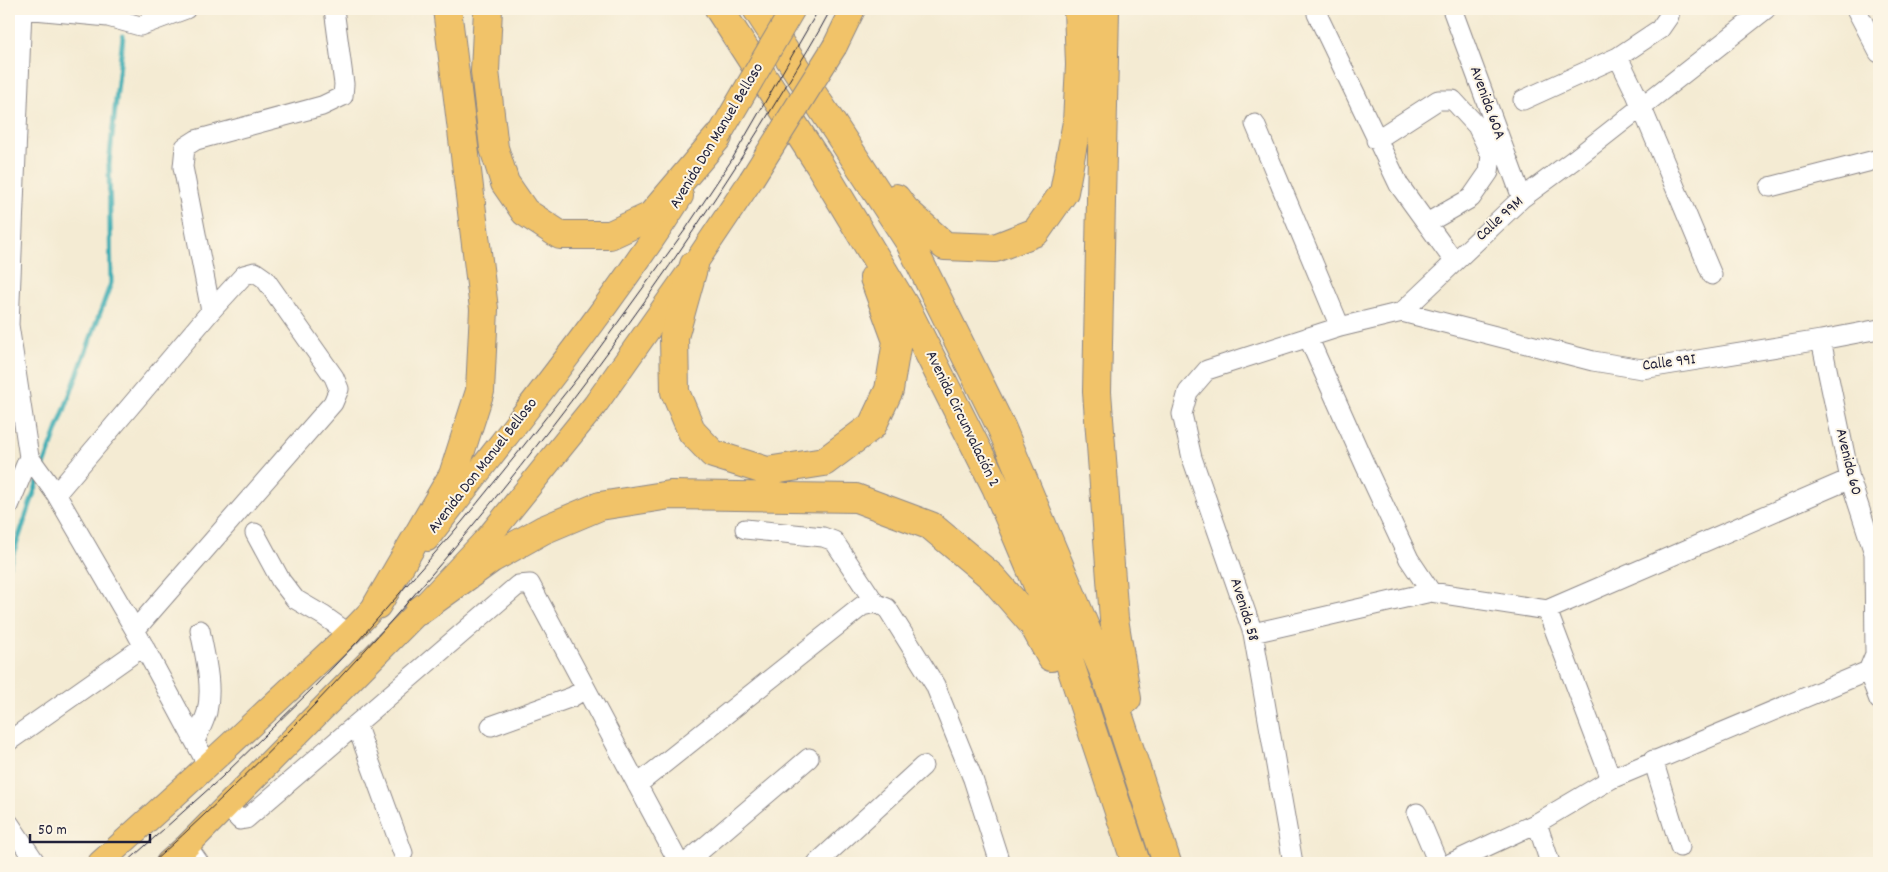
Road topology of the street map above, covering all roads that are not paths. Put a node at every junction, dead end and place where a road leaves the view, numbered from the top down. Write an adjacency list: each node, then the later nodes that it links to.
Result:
1 (23, 9): 2 (street); 35 (street)
2 (186, 9)
3 (334, 9): 33 (street)
4 (447, 9): 49 (highway)
5 (488, 9): 23 (highway)
6 (718, 9): 28 (highway, Avenida Circunvalación 2)
7 (757, 9): 20 (highway, Avenida Circunvalación 2)
8 (793, 9): 23 (main road, Avenida Don Manuel Belloso, bridge)
9 (853, 9): 31 (main road, bridge)
10 (1078, 9): 20 (highway)
11 (1105, 9): 69 (highway)
12 (1452, 9): 27 (street, Avenida 60A)
13 (1670, 9): 18 (street)
14 (1766, 9): 21 (street, Calle 99M)
15 (1856, 9): 17 (street)
16 (1318, 14): 24 (street)
17 (1879, 53)
18 (1618, 58): 19 (street); 21 (street)
19 (1523, 100)
20 (821, 106): 69 (highway, Avenida Circunvalación 2)
21 (1641, 107): 27 (street, Calle 99M); 32 (street)
22 (1255, 124): 36 (street)
23 (718, 137): 49 (main road, Avenida Don Manuel Belloso)
24 (1376, 140): 29 (street); 29 (street)
25 (1879, 160): 26 (street)
26 (1770, 188)
27 (1522, 198): 30 (street, Calle 99M)
28 (853, 220): 31 (highway); 61 (highway, Avenida Circunvalación 2)
29 (1427, 223): 30 (street)
30 (1454, 261): 34 (street, Calle 99M)
31 (694, 265): 51 (main road)
32 (1712, 275)
33 (211, 311): 42 (street); 55 (street)
34 (1402, 312): 36 (street); 39 (street, Calle 99I)
35 (9, 325): 40 (street)
36 (1340, 326): 38 (street)
37 (1879, 329): 39 (street, Calle 99I)
38 (1308, 337): 47 (street); 54 (street, Avenida 58)
39 (1821, 340): 41 (street, Avenida 60)
40 (31, 461): 42 (street); 43 (street)
41 (1850, 479): 46 (street, Avenida 60); 50 (street)
42 (52, 488): 55 (street)
43 (9, 506)
44 (745, 529): 48 (street)
45 (255, 533): 53 (street)
46 (1877, 552): 56 (street, Avenida 60)
47 (1431, 592): 50 (street); 54 (street)
48 (875, 603): 70 (street); 84 (street)
49 (377, 605): 53 (main road, Avenida Don Manuel Belloso)
50 (1547, 610): 68 (street)
51 (419, 611): 61 (highway); 71 (main road)
52 (200, 630): 63 (street)
53 (348, 633): 66 (main road, Avenida Don Manuel Belloso)
54 (1253, 633): 87 (street, Avenida 58)
55 (140, 638): 62 (street); 63 (street)
56 (1868, 672): 58 (street); 65 (street)
57 (585, 689): 59 (street); 60 (street); 70 (street)
58 (1879, 700)
59 (356, 724): 71 (street); 76 (street)
60 (492, 726)
61 (1093, 737): 85 (highway, Avenida Circunvalación 2)
62 (9, 741)
63 (195, 741): 66 (street)
64 (809, 758): 82 (street)
65 (1653, 760): 68 (street); 75 (street)
66 (208, 766): 79 (main road, Avenida Don Manuel Belloso)
67 (923, 766): 83 (street)
68 (1611, 778): 74 (street)
69 (1140, 780): 86 (highway, Avenida Circunvalación 2)
70 (636, 785): 81 (street)
71 (227, 806): 77 (main road)
72 (1417, 813): 88 (street)
73 (9, 823): 78 (street)
74 (1537, 823): 89 (street); 90 (street)
75 (1680, 847)
76 (403, 853)
77 (193, 854): 80 (main road)
78 (36, 863)
79 (100, 863)
80 (168, 863)
81 (679, 863)
82 (686, 863)
83 (817, 863)
84 (1000, 863)
85 (1136, 863)
86 (1167, 863)
87 (1293, 863)
88 (1438, 863)
89 (1451, 863)
90 (1550, 863)

